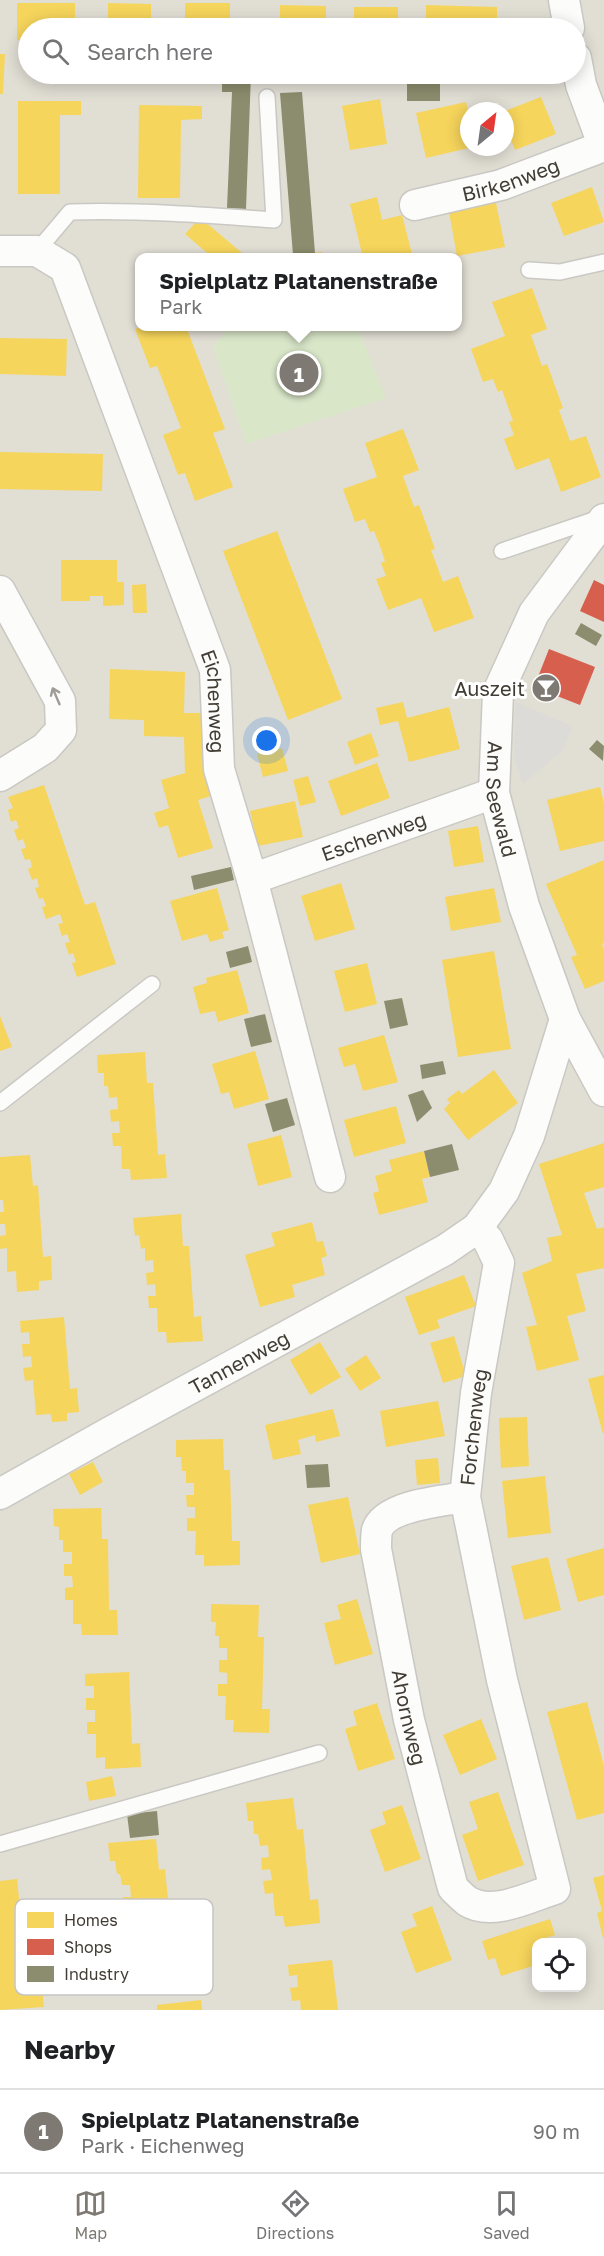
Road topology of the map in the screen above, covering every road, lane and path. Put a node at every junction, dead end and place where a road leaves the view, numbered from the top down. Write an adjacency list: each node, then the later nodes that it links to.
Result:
1 (564, 0): 2 (street)
2 (567, 18)
3 (581, 84): 5 (street)
4 (267, 98): 7 (lane)
5 (604, 147): 6 (street, Birkenweg)
6 (415, 205)
7 (37, 250): 8 (street); 16 (street, Eichenweg)
8 (0, 251)
9 (604, 262): 10 (lane)
10 (530, 270)
11 (604, 518): 12 (lane); 15 (street, Am Seewald)
12 (502, 551)
13 (0, 591): 14 (street, one-way to 13)
14 (0, 776)
15 (494, 793): 16 (street, Eschenweg); 18 (street, Am Seewald)
16 (252, 879): 21 (street, Eichenweg)
17 (152, 984): 20 (lane)
18 (565, 1018): 19 (street, Am Seewald); 22 (street)
19 (604, 1091)
20 (0, 1103)
21 (330, 1177)
22 (477, 1228): 23 (street, Tannenweg); 24 (street, Forchenweg)
23 (0, 1494)
24 (465, 1497): 27 (street, Forchenweg); 27 (street, Ahornweg)
25 (319, 1753): 26 (lane)
26 (0, 1844)
27 (555, 1889)

